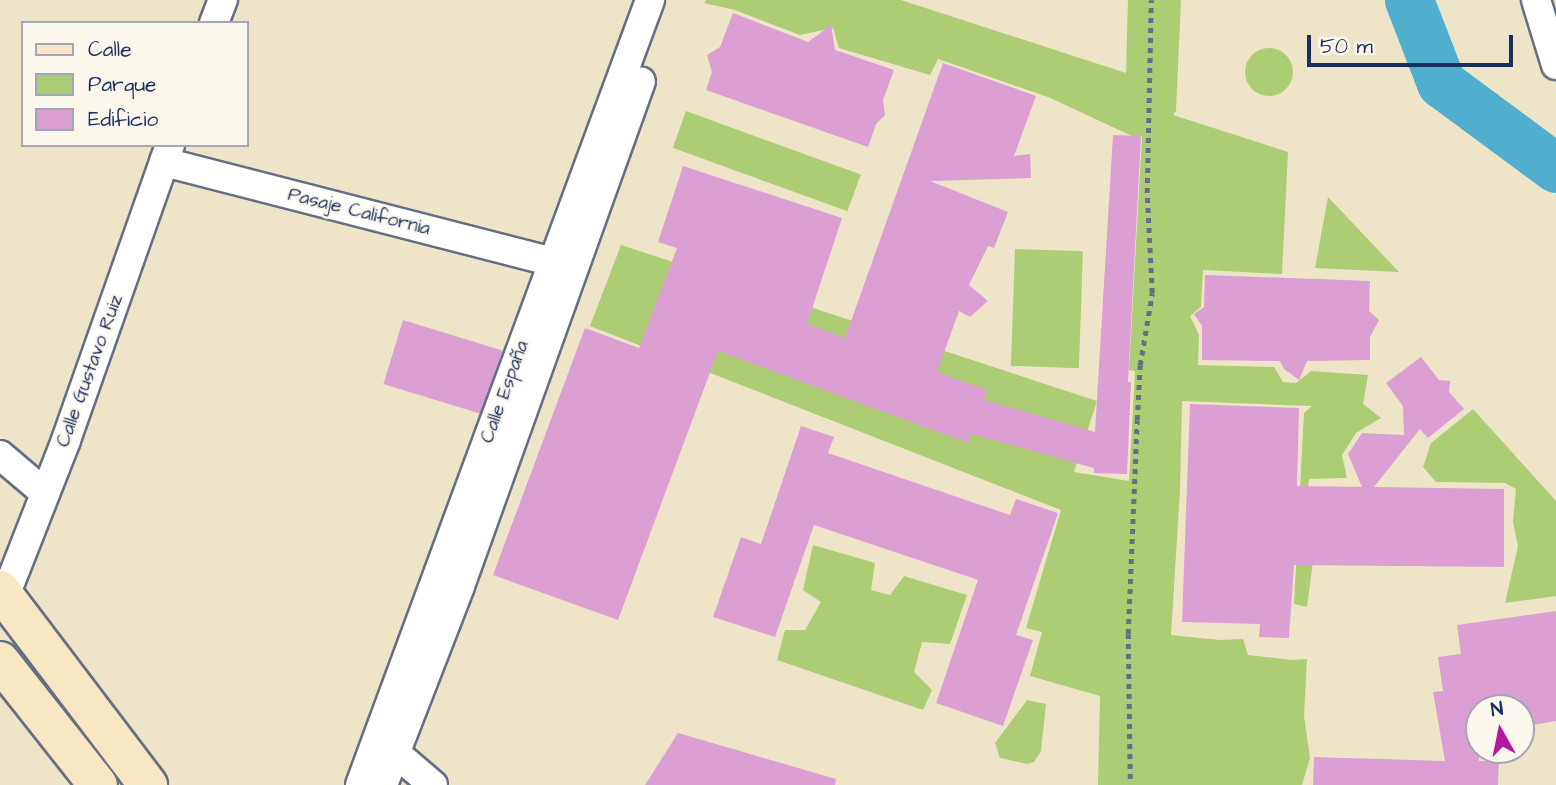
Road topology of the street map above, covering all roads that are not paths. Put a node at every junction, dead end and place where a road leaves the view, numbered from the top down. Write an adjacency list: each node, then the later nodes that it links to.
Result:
1 (223, 0): 5 (street)
2 (650, 0): 8 (street, Calle España)
3 (670, 0): 13 (street, Calle España)
4 (1536, 0): 6 (street)
5 (215, 21)
6 (1556, 65)
7 (167, 154): 8 (street, Pasaje California); 10 (street, Calle Gustavo Ruiz)
8 (553, 262): 13 (street, Calle España)
9 (0, 455): 10 (street)
10 (45, 494): 11 (street, Calle Gustavo Ruiz)
11 (2, 593): 16 (street)
12 (0, 661): 15 (street)
13 (387, 746): 14 (street, Calle España); 17 (street)
14 (378, 781)
15 (98, 785)
16 (148, 785)
17 (433, 785)

